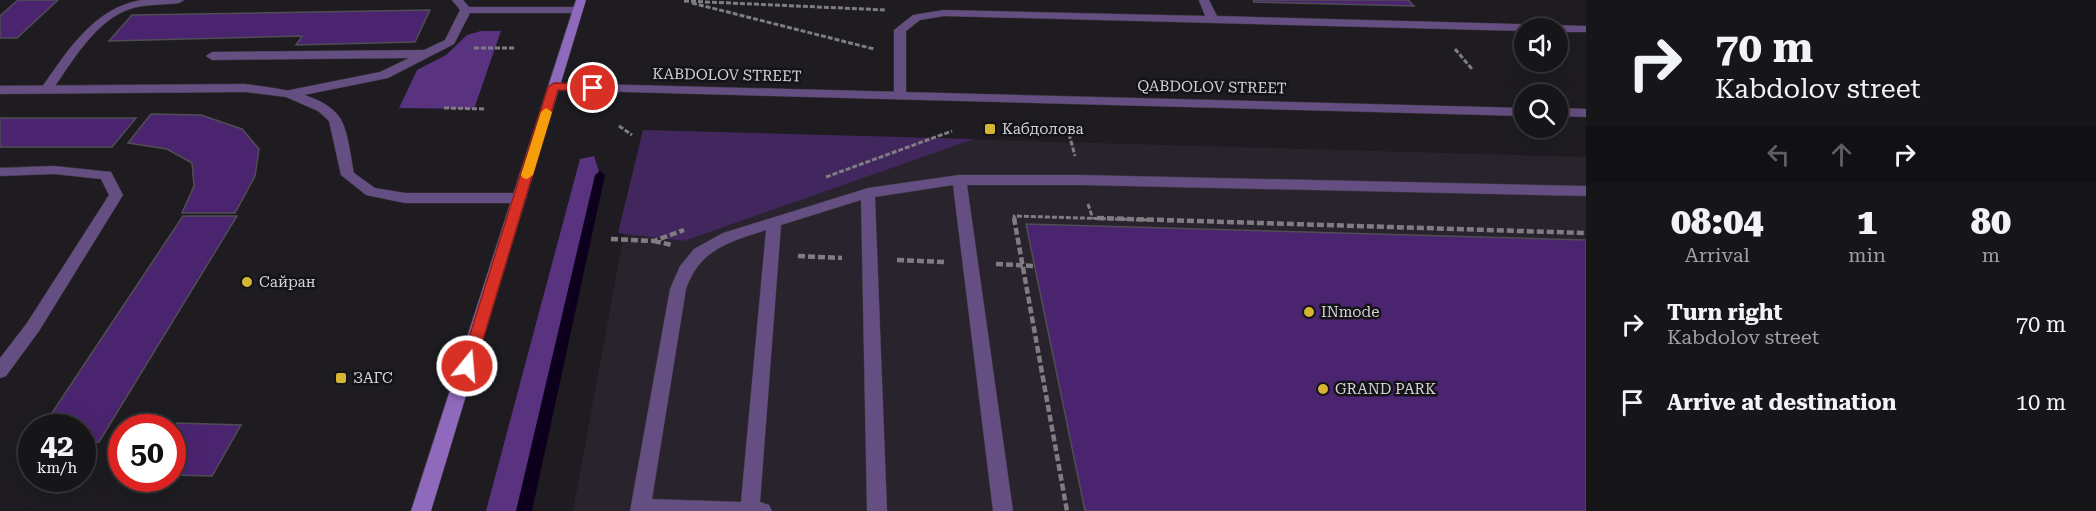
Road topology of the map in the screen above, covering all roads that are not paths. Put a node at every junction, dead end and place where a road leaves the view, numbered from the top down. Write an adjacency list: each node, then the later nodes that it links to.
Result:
1 (179, 0): 12 (street)
2 (458, 0): 5 (street)
3 (1204, 0): 6 (street)
4 (580, 5): 5 (street); 10 (main road)
5 (466, 10): 8 (street)
6 (1213, 21): 7 (street); 14 (street)
7 (1586, 29)
8 (425, 54): 9 (street); 13 (street)
9 (212, 56)
10 (554, 87): 14 (street, KABDOLOV STREET); 22 (main road)
11 (0, 90): 12 (street)
12 (46, 90): 13 (street)
13 (289, 94): 22 (street)
14 (900, 95): 15 (street, QABDOLOV STREET)
15 (1514, 112)
16 (1568, 112): 17 (street)
17 (1586, 113)
18 (0, 172): 24 (street)
19 (959, 180): 20 (street); 21 (street); 30 (street)
20 (1586, 191)
21 (868, 193): 23 (street); 29 (street)
22 (520, 198): 26 (main road)
23 (774, 223): 25 (street); 27 (street)
24 (0, 371)
25 (640, 509): 27 (street)
26 (421, 511)
27 (750, 511): 28 (street)
28 (762, 511)
29 (877, 511)
30 (1003, 511)

